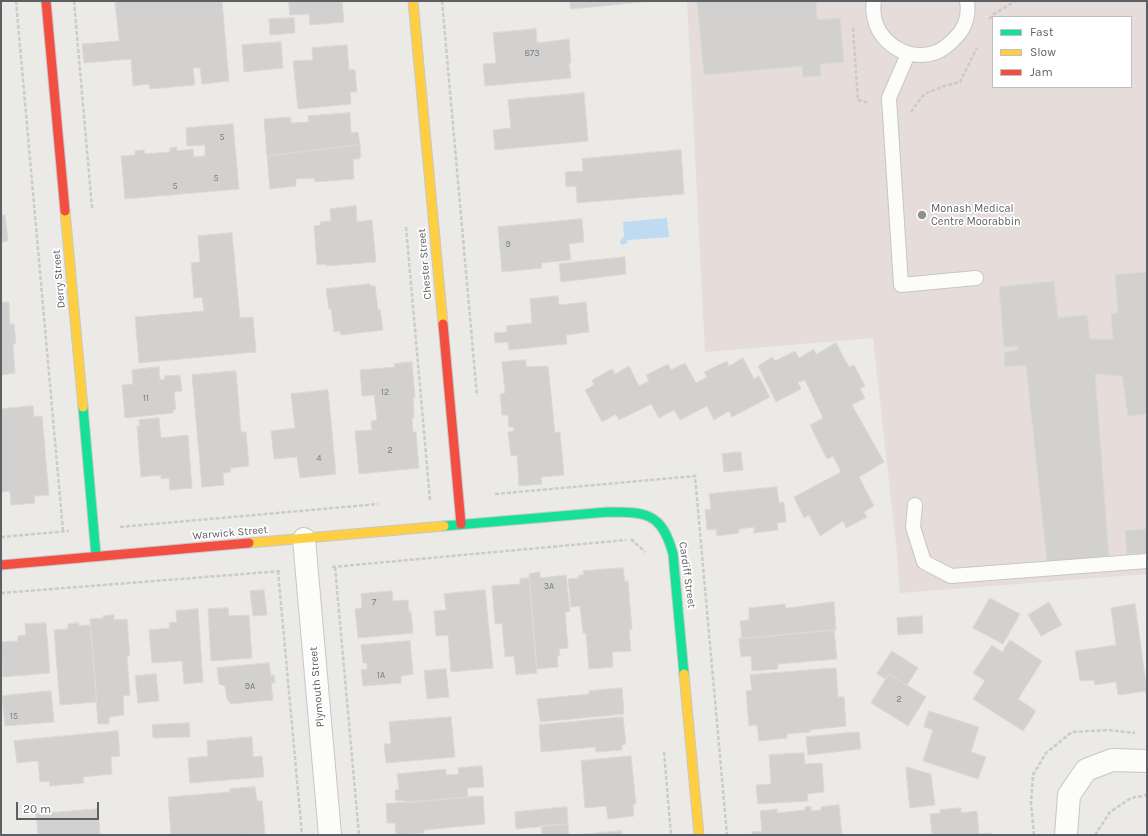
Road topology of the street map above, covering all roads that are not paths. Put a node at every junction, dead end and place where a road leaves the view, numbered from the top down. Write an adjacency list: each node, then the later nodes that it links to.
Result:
1 (46, 1): 10 (street, Derry Street)
2 (413, 1): 8 (street, Chester Street)
3 (874, 1): 5 (lane)
4 (967, 1): 5 (lane)
5 (908, 54): 6 (lane)
6 (976, 278)
7 (915, 505): 11 (lane)
8 (461, 524): 9 (street, Warwick Street); 15 (street, Cardiff Street)
9 (304, 539): 10 (street, Warwick Street); 14 (street, Plymouth Street)
10 (96, 556): 12 (street, Warwick Street)
11 (1147, 561)
12 (1, 565)
13 (1147, 761): 16 (street)
14 (330, 835)
15 (699, 835)
16 (1066, 835)

